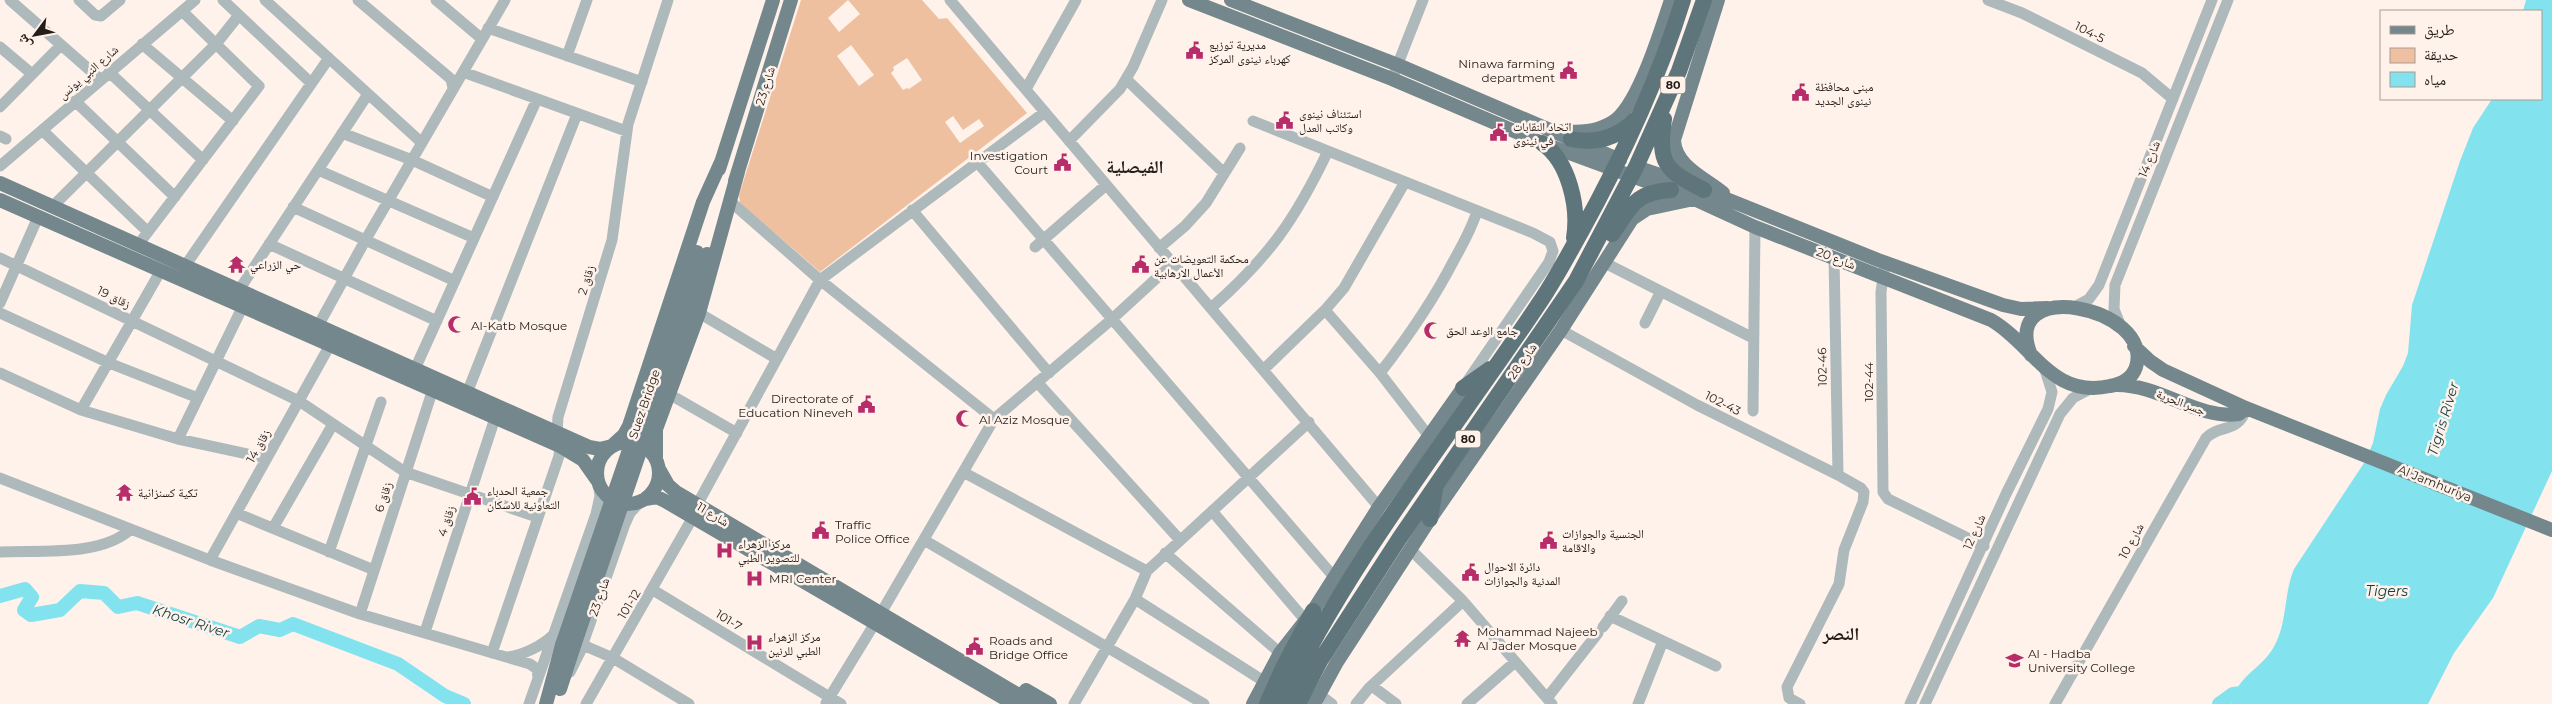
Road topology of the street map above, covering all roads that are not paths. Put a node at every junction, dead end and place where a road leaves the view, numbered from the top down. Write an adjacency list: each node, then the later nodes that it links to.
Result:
1 (10, 0): 34 (street)
2 (79, 0): 3 (street)
3 (120, 0)
4 (195, 0): 28 (street, شارع النبي يونس)
5 (223, 0): 29 (street)
6 (265, 0): 37 (street)
7 (358, 0): 47 (street)
8 (436, 0): 31 (street)
9 (505, 0): 30 (street)
10 (587, 0): 36 (street)
11 (668, 0): 45 (street, زقاق 2)
12 (773, 0): 73 (main road, شارع 23)
13 (791, 0): 78 (main road, شارع 23)
14 (950, 0): 48 (street)
15 (1076, 0): 48 (street)
16 (1162, 0): 43 (street)
17 (1189, 0): 44 (main road)
18 (1231, 0): 38 (main road)
19 (1423, 0): 38 (street)
20 (1683, 0): 58 (highway, شارع 28 / 80)
21 (1704, 0): 50 (highway, شارع 28 / 80)
22 (1718, 0): 94 (main road)
23 (1988, 0): 27 (street, 104-5)
24 (2212, 0): 52 (street, شارع 14)
25 (2228, 0): 136 (street, شارع 14)
26 (1669, 5): 64 (main road)
27 (2018, 5): 52 (street, 104-5)
28 (182, 11): 32 (street, شارع النبي يونس); 33 (street)
29 (239, 15): 33 (street); 46 (street)
30 (488, 28): 31 (street); 36 (street)
31 (482, 39): 39 (street)
32 (142, 44): 41 (street, شارع النبي يونس); 42 (street)
33 (216, 44): 42 (street); 59 (street)
34 (61, 45): 40 (street); 41 (street)
35 (0, 48): 40 (street)
36 (567, 56): 45 (street)
37 (329, 58): 46 (street); 49 (street)
38 (1398, 65): 44 (street); 64 (main road)
39 (463, 72): 47 (street); 51 (street)
40 (32, 74): 54 (street)
41 (104, 76): 53 (street, شارع النبي يونس); 55 (street)
42 (183, 77): 55 (street); 59 (street)
43 (1126, 79): 67 (street); 81 (street)
44 (1392, 79): 64 (main road)
45 (642, 82): 62 (street, زقاق 2)
46 (311, 83): 114 (street)
47 (453, 88): 68 (street)
48 (1026, 89): 56 (street)
49 (368, 94): 63 (street); 68 (street)
50 (1669, 96): 79 (highway, شارع 28 / 80); 86 (highway)
51 (537, 99): 57 (street); 88 (street)
52 (2173, 99): 123 (street, شارع 14)
53 (75, 101): 61 (street, شارع النبي يونس); 66 (street)
54 (0, 107)
55 (150, 110): 66 (street); 71 (street)
56 (1045, 112): 67 (street); 74 (street)
57 (577, 114): 62 (street); 156 (street)
58 (1639, 114): 65 (highway); 76 (highway, شارع 28 / 80)
59 (233, 121): 71 (street)
60 (1253, 121): 70 (street)
61 (42, 130): 75 (street, شارع النبي يونس); 80 (street)
62 (626, 131): 172 (street, زقاق 2)
63 (342, 133): 72 (street); 77 (street)
64 (1543, 135): 65 (main road); 76 (main road); 107 (highway)
65 (1571, 138): 76 (main road)
66 (118, 141): 80 (street); 87 (street)
67 (1069, 141): 84 (street)
68 (422, 143): 72 (street)
69 (1240, 148): 81 (street)
70 (1328, 151): 82 (street); 125 (street)
71 (203, 160): 87 (street)
72 (412, 160): 88 (street); 90 (street)
73 (721, 162): 106 (main road, Suez Bridge); 174 (main road)
74 (977, 162): 95 (street); 102 (street)
75 (0, 166)
76 (1617, 166): 79 (highway); 107 (highway, شارع 28 / 80)
77 (318, 170): 90 (street); 93 (street)
78 (738, 172): 91 (main road); 106 (main road, Suez Bridge)
79 (1634, 172): 85 (main road, شارع 20); 86 (main road, شارع 20); 108 (highway, شارع 28 / 80)
80 (86, 173): 92 (street); 99 (street)
81 (1224, 173): 105 (street)
82 (1405, 182): 96 (street); 127 (street)
83 (0, 183): 92 (main road)
84 (1106, 184): 102 (street); 105 (street)
85 (1671, 190): 86 (main road, شارع 20); 108 (highway)
86 (1699, 195): 94 (main road, شارع 20); 98 (main road, شارع 20); 111 (main road)
87 (175, 196): 99 (street)
88 (493, 197): 100 (street)
89 (0, 200): 97 (main road)
90 (388, 202): 100 (street); 101 (street)
91 (731, 202): 118 (street); 129 (main road)
92 (52, 207): 104 (main road)
93 (293, 207): 101 (street); 103 (street)
94 (1747, 208): 115 (main road, شارع 20)
95 (912, 210): 118 (street); 148 (street)
96 (1477, 211): 149 (street); 153 (street)
97 (38, 217): 113 (street); 116 (main road)
98 (1755, 227): 110 (main road, شارع 20); 137 (street)
99 (148, 232): 104 (street)
100 (474, 238): 119 (street)
101 (366, 239): 117 (street); 119 (street)
102 (1039, 243): 131 (street)
103 (270, 244): 117 (street); 120 (street)
104 (138, 245): 114 (main road)
105 (1159, 248): 112 (street)
106 (702, 253): 218 (main road, Suez Bridge, bridge)
107 (1568, 254): 143 (highway, شارع 28 / 80)
108 (1590, 254): 182 (highway, شارع 28 / 80)
109 (0, 258): 113 (street, زقاق 19)
110 (1834, 258): 115 (main road, شارع 20); 179 (street, 102-46)
111 (1604, 263): 121 (street); 135 (main road)
112 (1172, 264): 125 (street); 131 (street)
113 (16, 266): 122 (street); 132 (street, زقاق 19)
114 (185, 266): 120 (main road)
115 (1883, 270): 126 (main road, شارع 20); 140 (main road, شارع 20); 197 (street, 102-44)
116 (160, 272): 124 (main road); 132 (street)
117 (343, 279): 130 (street); 134 (street)
118 (820, 280): 141 (street, 101-12); 165 (street)
119 (454, 281): 130 (street)
120 (239, 290): 134 (main road)
121 (1660, 293): 133 (street); 137 (street)
122 (0, 303)
123 (2074, 307): 126 (main road); 136 (main road)
124 (242, 308): 138 (main road); 142 (street)
125 (1211, 308): 146 (street)
126 (2048, 308): 140 (main road)
127 (1325, 310): 146 (street); 149 (street)
128 (0, 313): 144 (street)
129 (699, 313): 141 (street); 157 (main road)
130 (437, 320): 145 (street)
131 (1111, 320): 148 (street); 181 (street)
132 (132, 321): 142 (street, زقاق 19); 144 (street)
133 (1645, 323)
134 (318, 326): 145 (main road)
135 (1561, 330): 179 (street, 102-43); 191 (main road)
136 (2123, 330): 139 (main road)
137 (1753, 338): 163 (street)
138 (330, 345): 155 (main road); 159 (street, زقاق 14)
139 (2134, 346): 152 (main road); 161 (main road, جسر الحرية)
140 (2032, 354): 147 (main road)
141 (777, 359): 168 (street, 101-12)
142 (216, 360): 158 (street); 159 (street, زقاق 19)
143 (1497, 362): 153 (highway); 231 (highway, شارع 28 / 80)
144 (109, 363): 158 (street); 162 (street)
145 (415, 369): 156 (main road)
146 (1263, 370): 166 (street)
147 (2045, 370): 154 (main road); 197 (street, شارع 12)
148 (1049, 372): 151 (street)
149 (1380, 373): 169 (street)
150 (0, 374): 162 (street)
151 (1037, 382): 165 (street); 195 (street)
152 (2115, 385): 154 (main road); 161 (main road, جسر الحرية)
153 (1463, 388): 169 (main road)
154 (2092, 388): 216 (street)
155 (433, 389): 164 (main road); 177 (street, زقاق 6)
156 (467, 393): 172 (main road)
157 (669, 394): 168 (street); 176 (main road)
158 (198, 398): 171 (street)
159 (299, 401): 167 (street, زقاق 19); 175 (street, زقاق 14)
160 (381, 402): 173 (street)
161 (2246, 408): 170 (main road, جسر الحرية); 254 (street, شارع 10)
162 (81, 410): 171 (street)
163 (1753, 411)
164 (495, 418): 172 (main road); 184 (street, زقاق 4)
165 (994, 419): 178 (street)
166 (1309, 422): 181 (street); 186 (street)
167 (333, 424): 173 (street, زقاق 19); 192 (street)
168 (736, 433): 187 (street, 101-12)
169 (1428, 436): 186 (main road)
170 (2319, 436): 194 (main road, Al Jamhuriya)
171 (178, 439): 175 (street)
172 (558, 439): 174 (main road); 183 (main road); 190 (street, زقاق 2)
173 (365, 446): 177 (street, زقاق 19); 200 (street)
174 (612, 446): 176 (main road); 183 (main road)
175 (266, 458): 189 (street, زقاق 14)
176 (657, 464): 185 (main road); 187 (main road, شارع 11)
177 (405, 472): 184 (street, زقاق 19); 203 (street, زقاق 6)
178 (964, 472): 196 (street); 204 (street)
179 (1838, 476): 251 (street, 102-43)
180 (0, 478): 193 (street)
181 (1247, 479): 188 (street); 205 (street)
182 (1438, 480): 191 (highway); 231 (highway, شارع 28 / 80)
183 (598, 481): 185 (main road); 218 (street)
184 (469, 494): 190 (street, زقاق 19); 214 (street, زقاق 4)
185 (643, 500): 187 (main road, شارع 11); 218 (street, شارع 23)
186 (1379, 507): 205 (main road)
187 (695, 511): 206 (street, 101-12); 213 (main road, شارع 11)
188 (1212, 511): 195 (street); 211 (street)
189 (236, 513): 192 (street); 202 (street, زقاق 14)
190 (537, 517): 221 (street, زقاق 2)
191 (1430, 519): 198 (main road)
192 (273, 528): 200 (street)
193 (131, 529): 199 (street); 202 (street)
194 (2552, 530)
195 (1180, 539): 201 (street)
196 (924, 540): 213 (street); 219 (street)
197 (1984, 546): 215 (street, شارع 12)
198 (1411, 550): 208 (street); 231 (main road)
199 (0, 552)
200 (329, 552): 203 (street)
201 (1165, 553): 204 (street); 222 (street)
202 (210, 560): 210 (street)
203 (374, 570): 210 (street, زقاق 6)
204 (1147, 571): 207 (street)
205 (1334, 577): 211 (main road)
206 (654, 590): 224 (street, 101-12); 232 (street, 101-7)
207 (1135, 599): 219 (street); 228 (street)
208 (1463, 601): 225 (street); 229 (street)
209 (1622, 601): 212 (street)
210 (360, 614): 214 (street)
211 (1309, 616): 222 (main road); 245 (highway)
212 (1610, 616): 217 (street); 233 (street)
213 (878, 618): 220 (main road, شارع 11); 232 (street)
214 (425, 632): 221 (street)
215 (1944, 633): 216 (street); 252 (street, شارع 12)
216 (1956, 638): 253 (street)
217 (1663, 641): 226 (street); 250 (street)
218 (568, 643): 223 (street); 224 (street); 227 (street); 230 (main road, شارع 23); 230 (street, شارع 23)
219 (1108, 646): 242 (street); 243 (street)
220 (929, 647): 238 (main road); 239 (main road); 240 (main road); 241 (main road)
221 (492, 653): 223 (street)
222 (1280, 653): 228 (main road)
223 (506, 657): 227 (street)
224 (612, 658): 235 (street, 101-12); 236 (street)
225 (1516, 662): 233 (street); 249 (street)
226 (1716, 666)
227 (537, 681): 234 (street)
228 (1265, 682): 244 (main road)
229 (1372, 686): 247 (street); 248 (street)
230 (553, 700)
231 (1299, 700): 246 (street)
232 (827, 701): 237 (street, 101-7)
233 (1549, 701)
234 (529, 704)
235 (586, 704)
236 (689, 704)
237 (840, 704)
238 (1004, 704)
239 (1014, 704)
240 (1034, 704)
241 (1050, 704)
242 (1074, 704)
243 (1204, 704)
244 (1253, 704)
245 (1267, 704)
246 (1332, 704)
247 (1356, 704)
248 (1396, 704)
249 (1467, 704)
250 (1638, 704)
251 (1800, 704)
252 (1910, 704)
253 (1926, 704)
254 (2055, 704)

